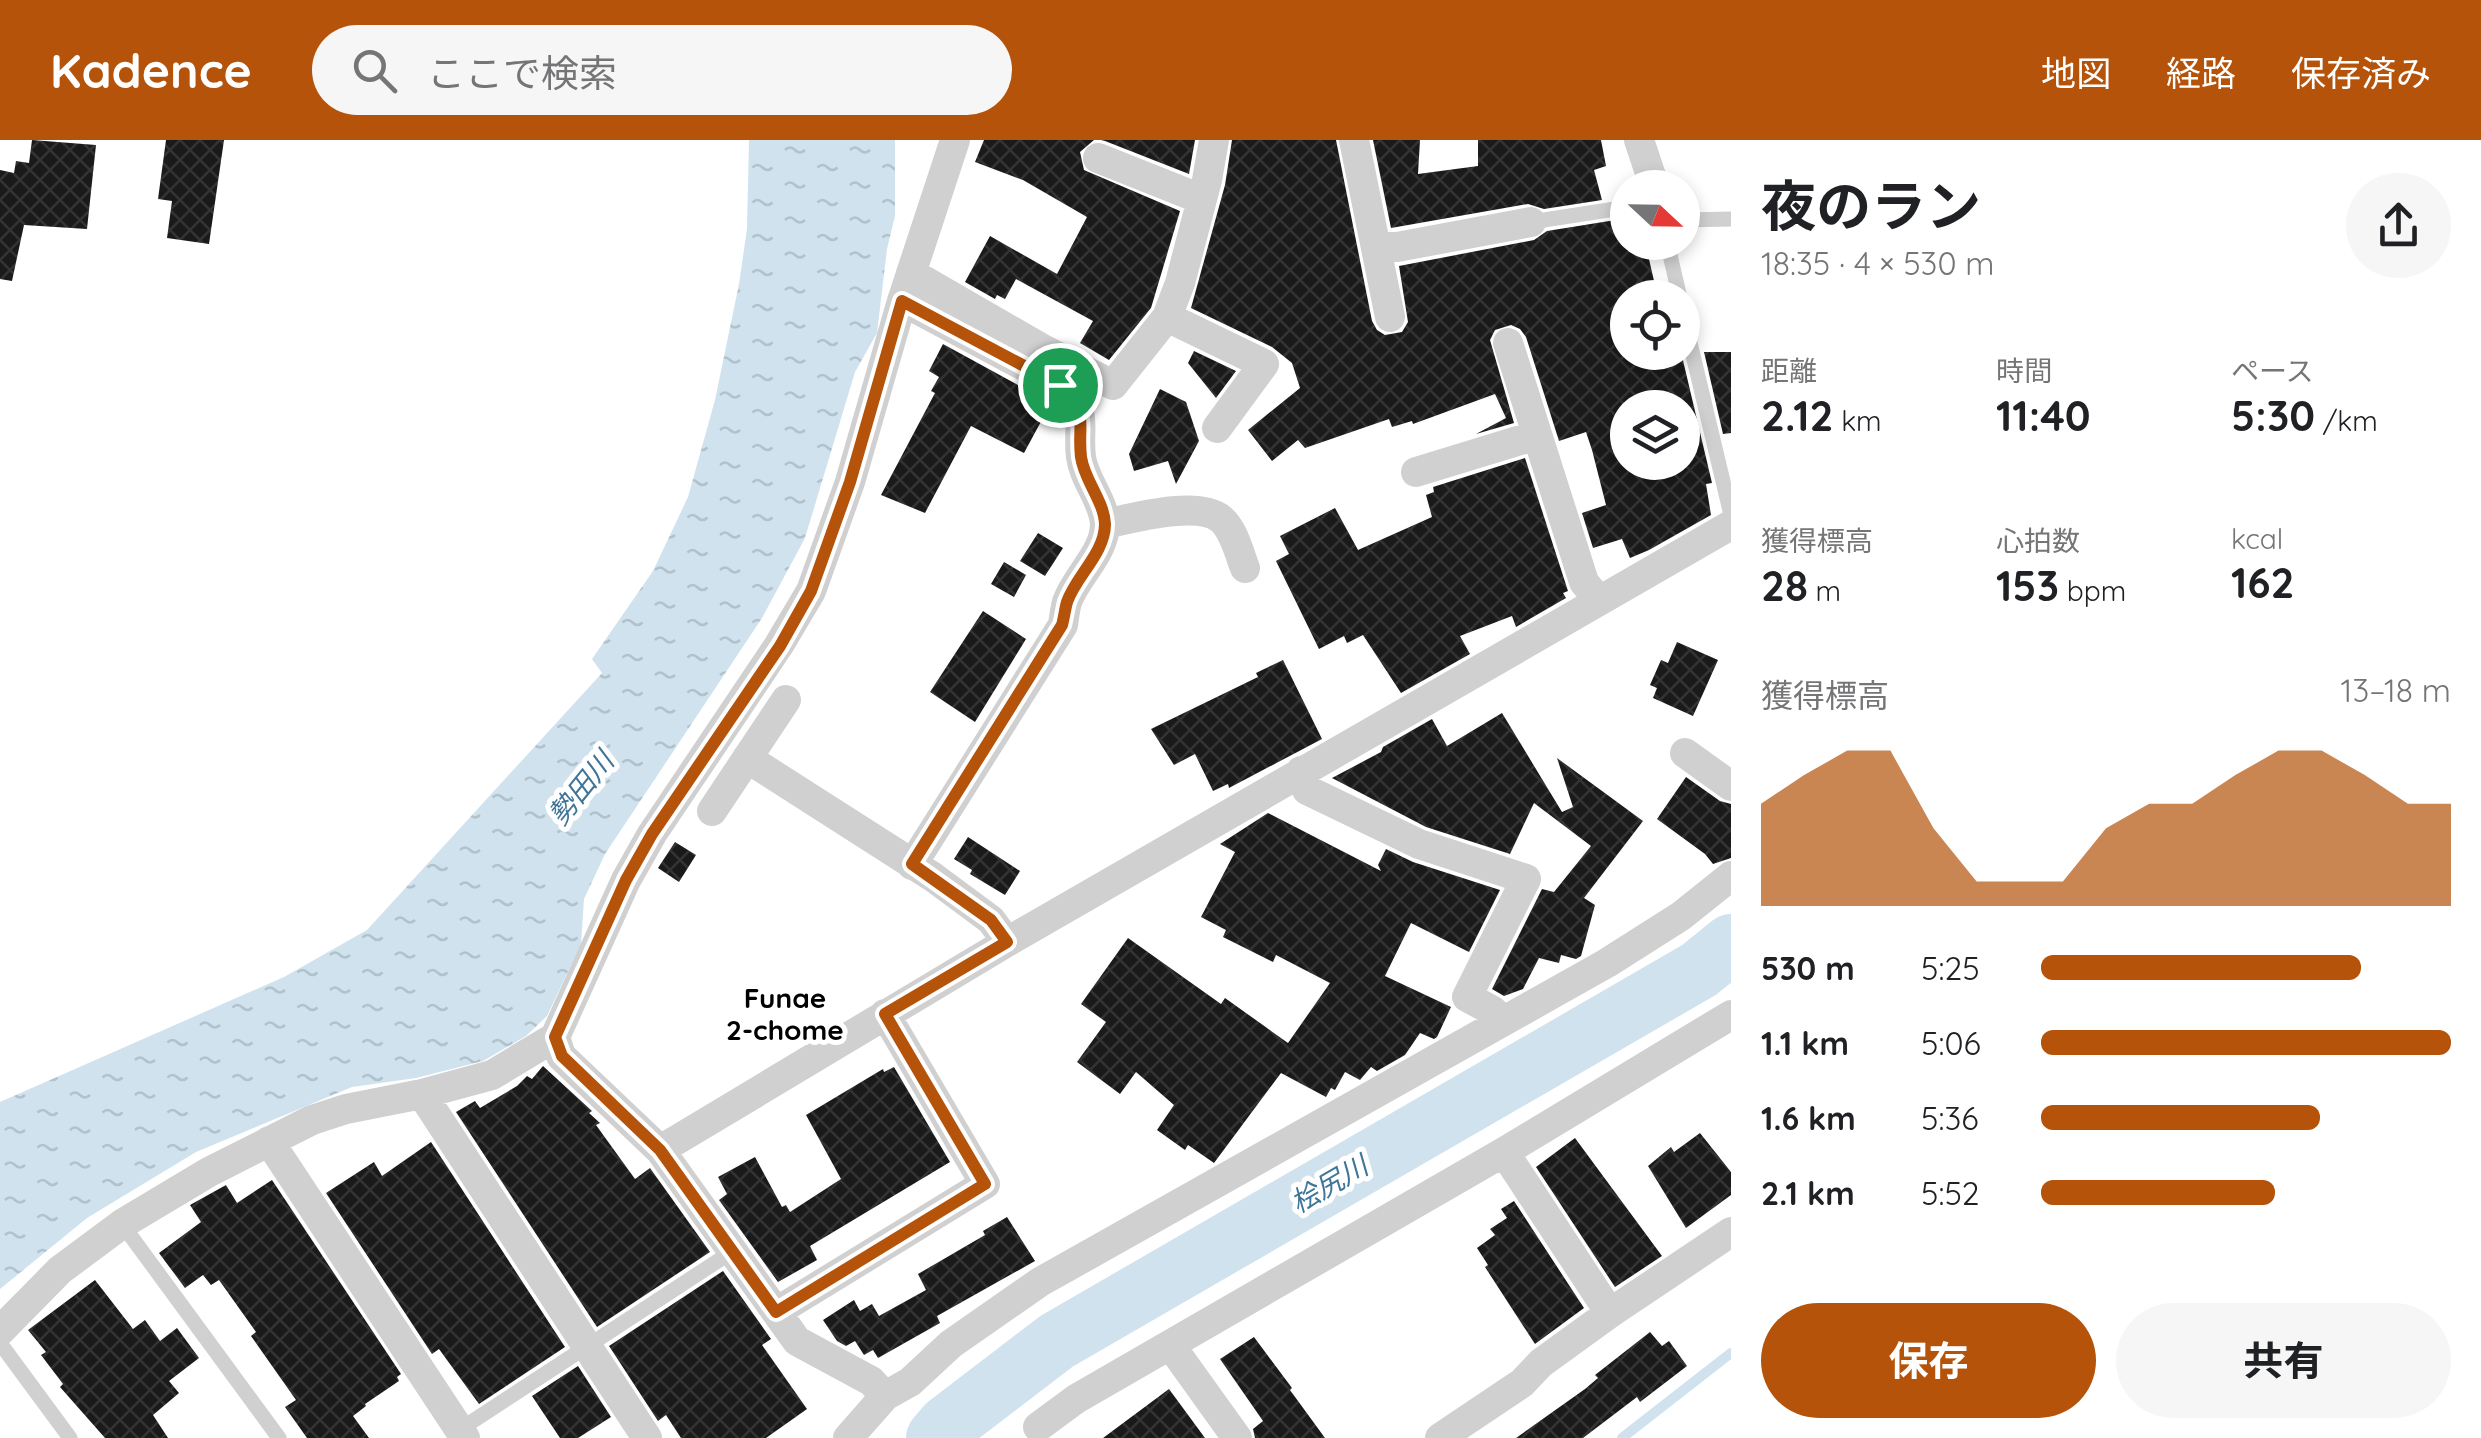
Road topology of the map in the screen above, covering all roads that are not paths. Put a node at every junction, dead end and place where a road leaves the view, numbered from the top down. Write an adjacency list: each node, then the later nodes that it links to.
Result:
1 (955, 140): 13 (street)
2 (1214, 140): 7 (street)
3 (1354, 140): 12 (street)
4 (1639, 140): 6 (street)
5 (1098, 158): 7 (street)
6 (1648, 170)
7 (1200, 200): 14 (street)
8 (1610, 212): 11 (lane)
9 (1731, 219): 10 (lane)
10 (1700, 220)
11 (1532, 222): 12 (street)
12 (1376, 246): 15 (street)
13 (907, 287): 14 (street); 22 (street); 38 (street)
14 (1166, 317): 18 (street)
15 (1390, 317)
16 (1508, 342): 19 (street)
17 (1697, 370): 21 (lane)
18 (1217, 428)
19 (1537, 435): 20 (street); 25 (street)
20 (1416, 472)
21 (1731, 515)
22 (1105, 524): 24 (street); 32 (street)
23 (1731, 525): 25 (street)
24 (1245, 568)
25 (1599, 601): 29 (street)
26 (786, 700): 28 (street)
27 (1684, 754): 30 (street)
28 (747, 758): 31 (street); 32 (street)
29 (1302, 771): 34 (street); 37 (street)
30 (1731, 786)
31 (712, 811)
32 (912, 864): 34 (street)
33 (1731, 876): 37 (street)
34 (1007, 942): 35 (street)
35 (885, 1014): 41 (street); 46 (street)
36 (1731, 1015): 42 (street)
37 (1503, 1022): 52 (street)
38 (555, 1037): 39 (street); 41 (street)
39 (422, 1094): 40 (street); 50 (street)
40 (269, 1141): 43 (street); 54 (street)
41 (660, 1150): 45 (street)
42 (1504, 1152): 47 (street); 51 (street)
43 (122, 1224): 48 (street); 56 (lane)
44 (1731, 1232): 47 (street)
45 (733, 1251): 46 (street); 50 (lane)
46 (776, 1312): 52 (street)
47 (1610, 1314): 60 (street)
48 (0, 1331)
49 (0, 1343): 55 (lane)
50 (587, 1346): 54 (lane); 57 (street)
51 (1171, 1346): 53 (street); 59 (street)
52 (885, 1396): 58 (street)
53 (1036, 1434)
54 (457, 1435)
55 (70, 1438)
56 (279, 1438)
57 (646, 1438)
58 (848, 1438)
59 (1237, 1438)
60 (1440, 1438)

